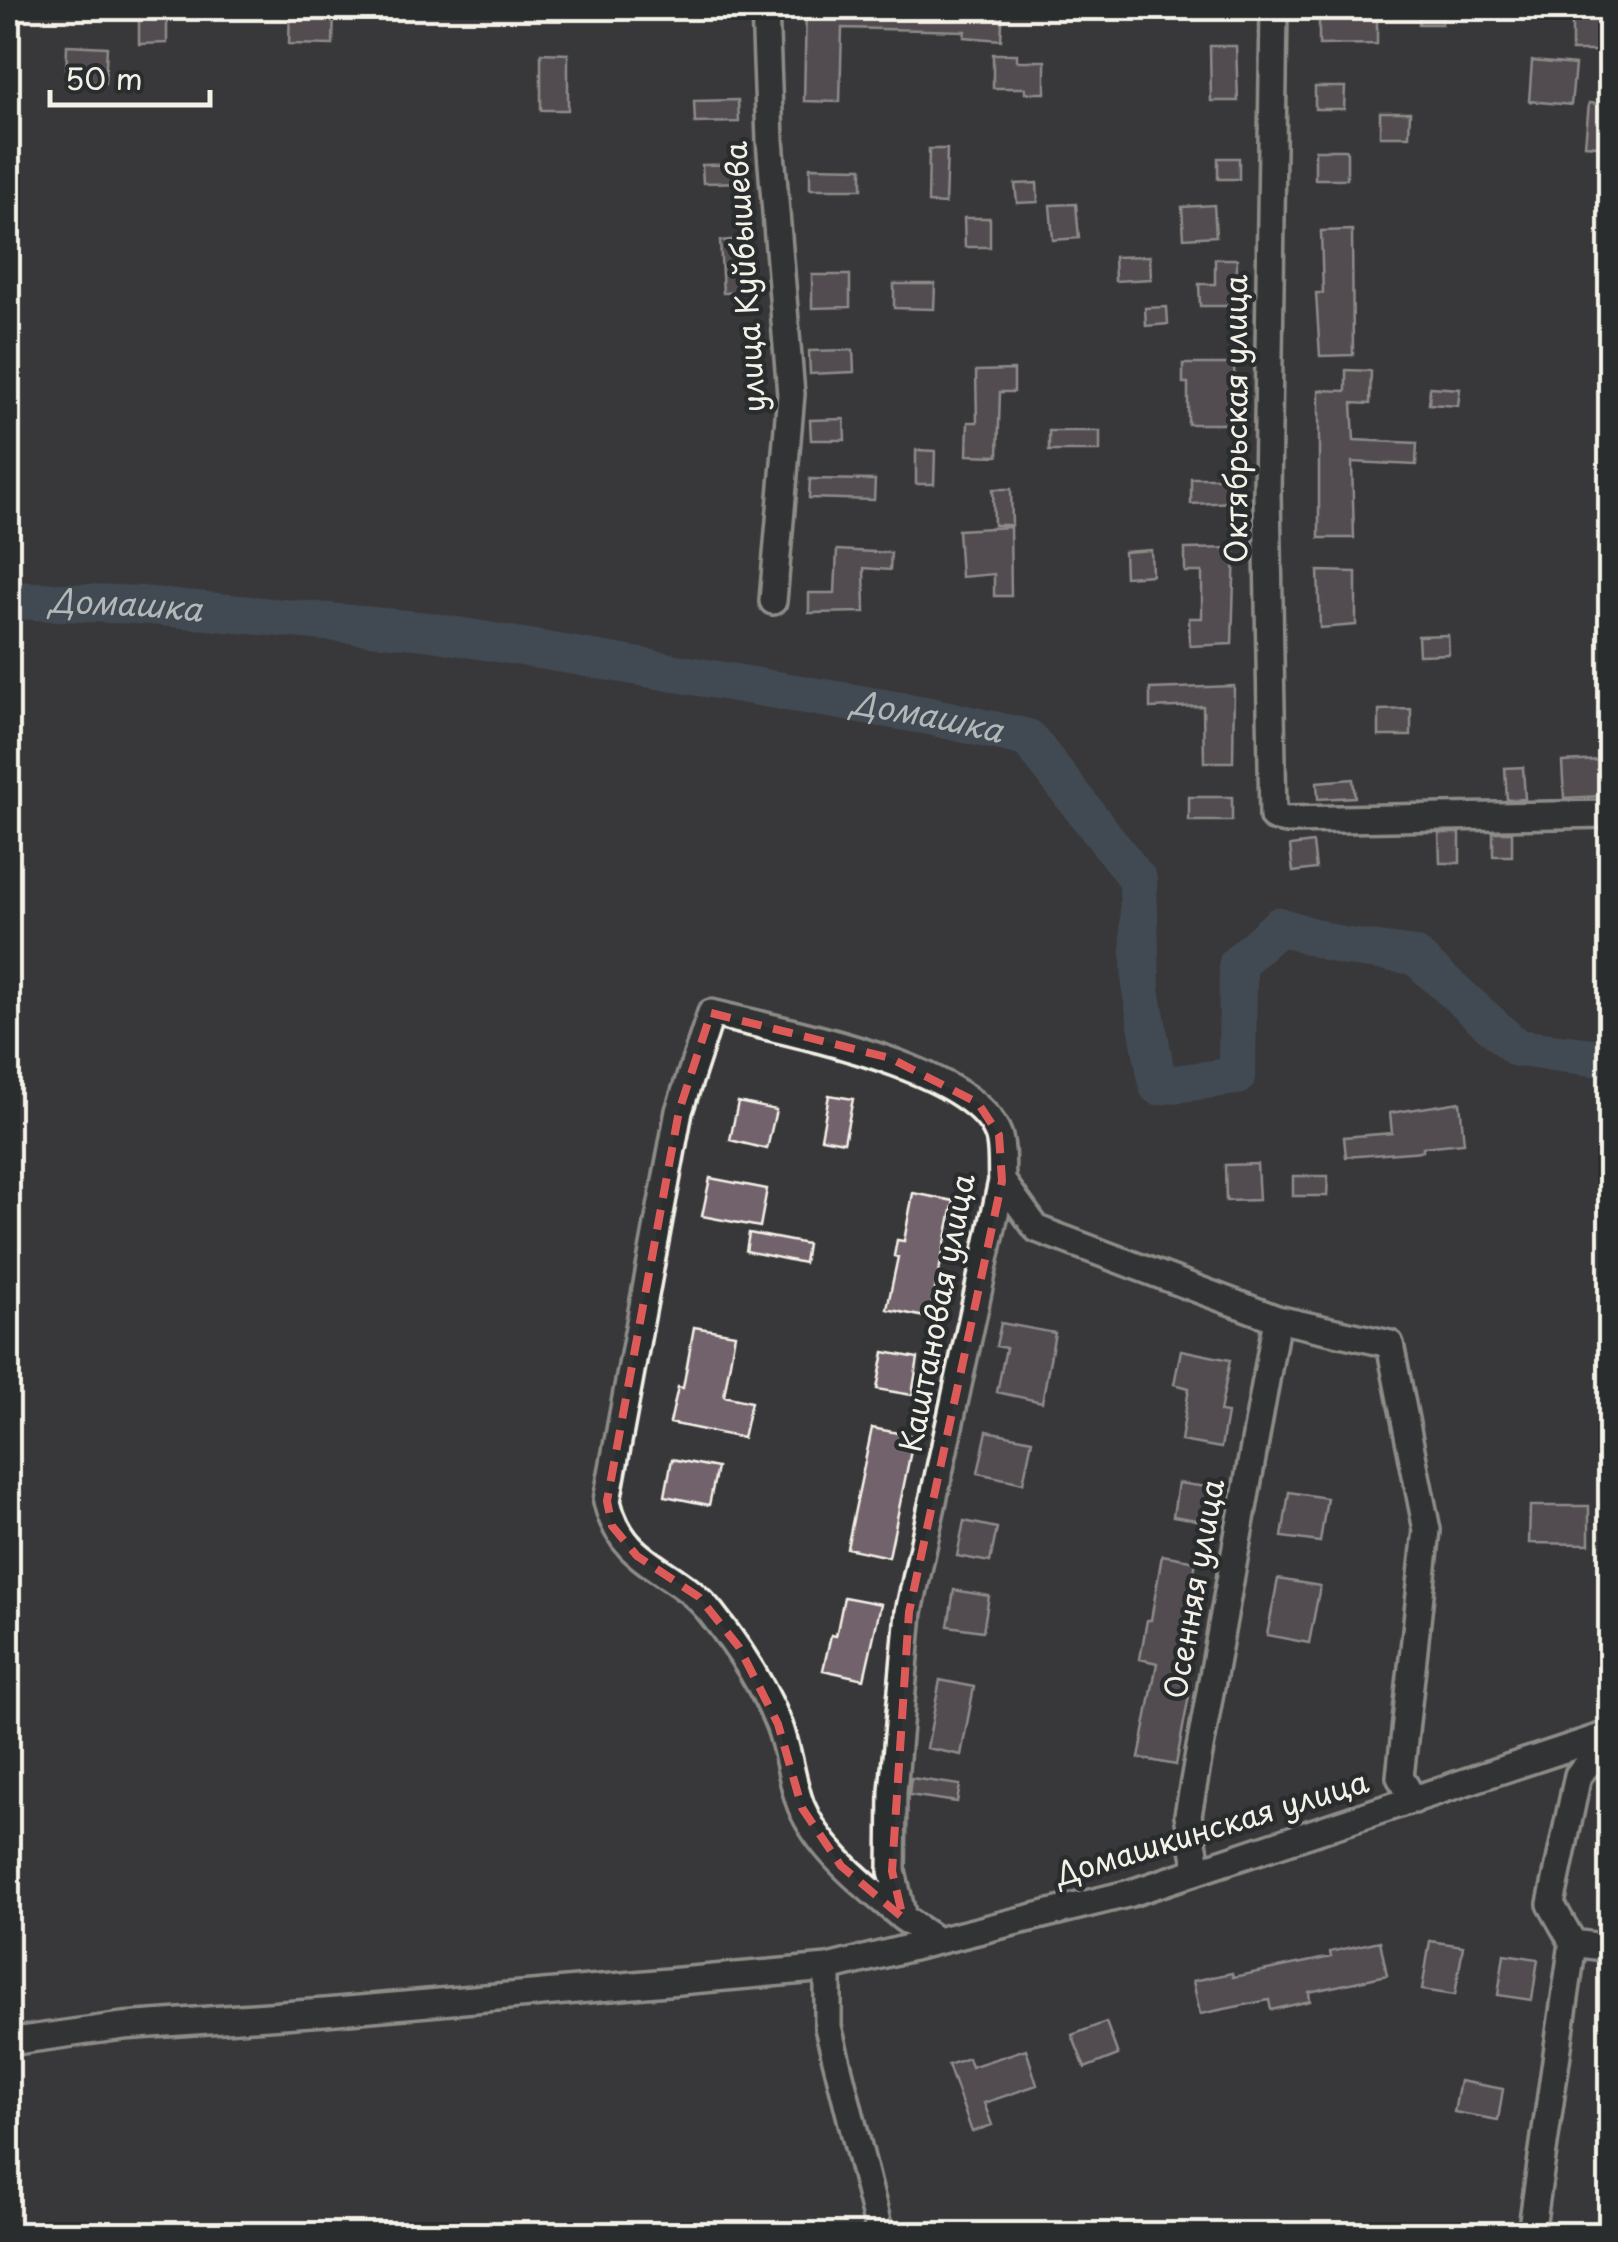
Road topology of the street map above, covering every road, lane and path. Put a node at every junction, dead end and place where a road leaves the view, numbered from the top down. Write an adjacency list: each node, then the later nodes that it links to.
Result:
1 (765, 8): 3 (street, улица Куйбышева)
2 (1274, 8): 4 (street, Октябрьская улица)
3 (773, 601)
4 (1610, 814)
5 (1002, 1181): 6 (street); 10 (street, Каштановая улица); 10 (street, Каштановая улица)
6 (1277, 1319): 8 (street); 9 (street, Осенняя улица)
7 (1610, 1737): 8 (street, Домашкинская улица); 12 (street)
8 (1414, 1800): 9 (street, Домашкинская улица)
9 (1198, 1870): 11 (street, Домашкинская улица)
10 (903, 1918): 11 (street)
11 (937, 1941): 14 (street, Домашкинская улица)
12 (1573, 1943): 13 (street); 17 (street)
13 (1610, 1948)
14 (828, 1968): 15 (street, Домашкинская улица); 16 (street)
15 (8, 2042)
16 (880, 2234)
17 (1530, 2234)

